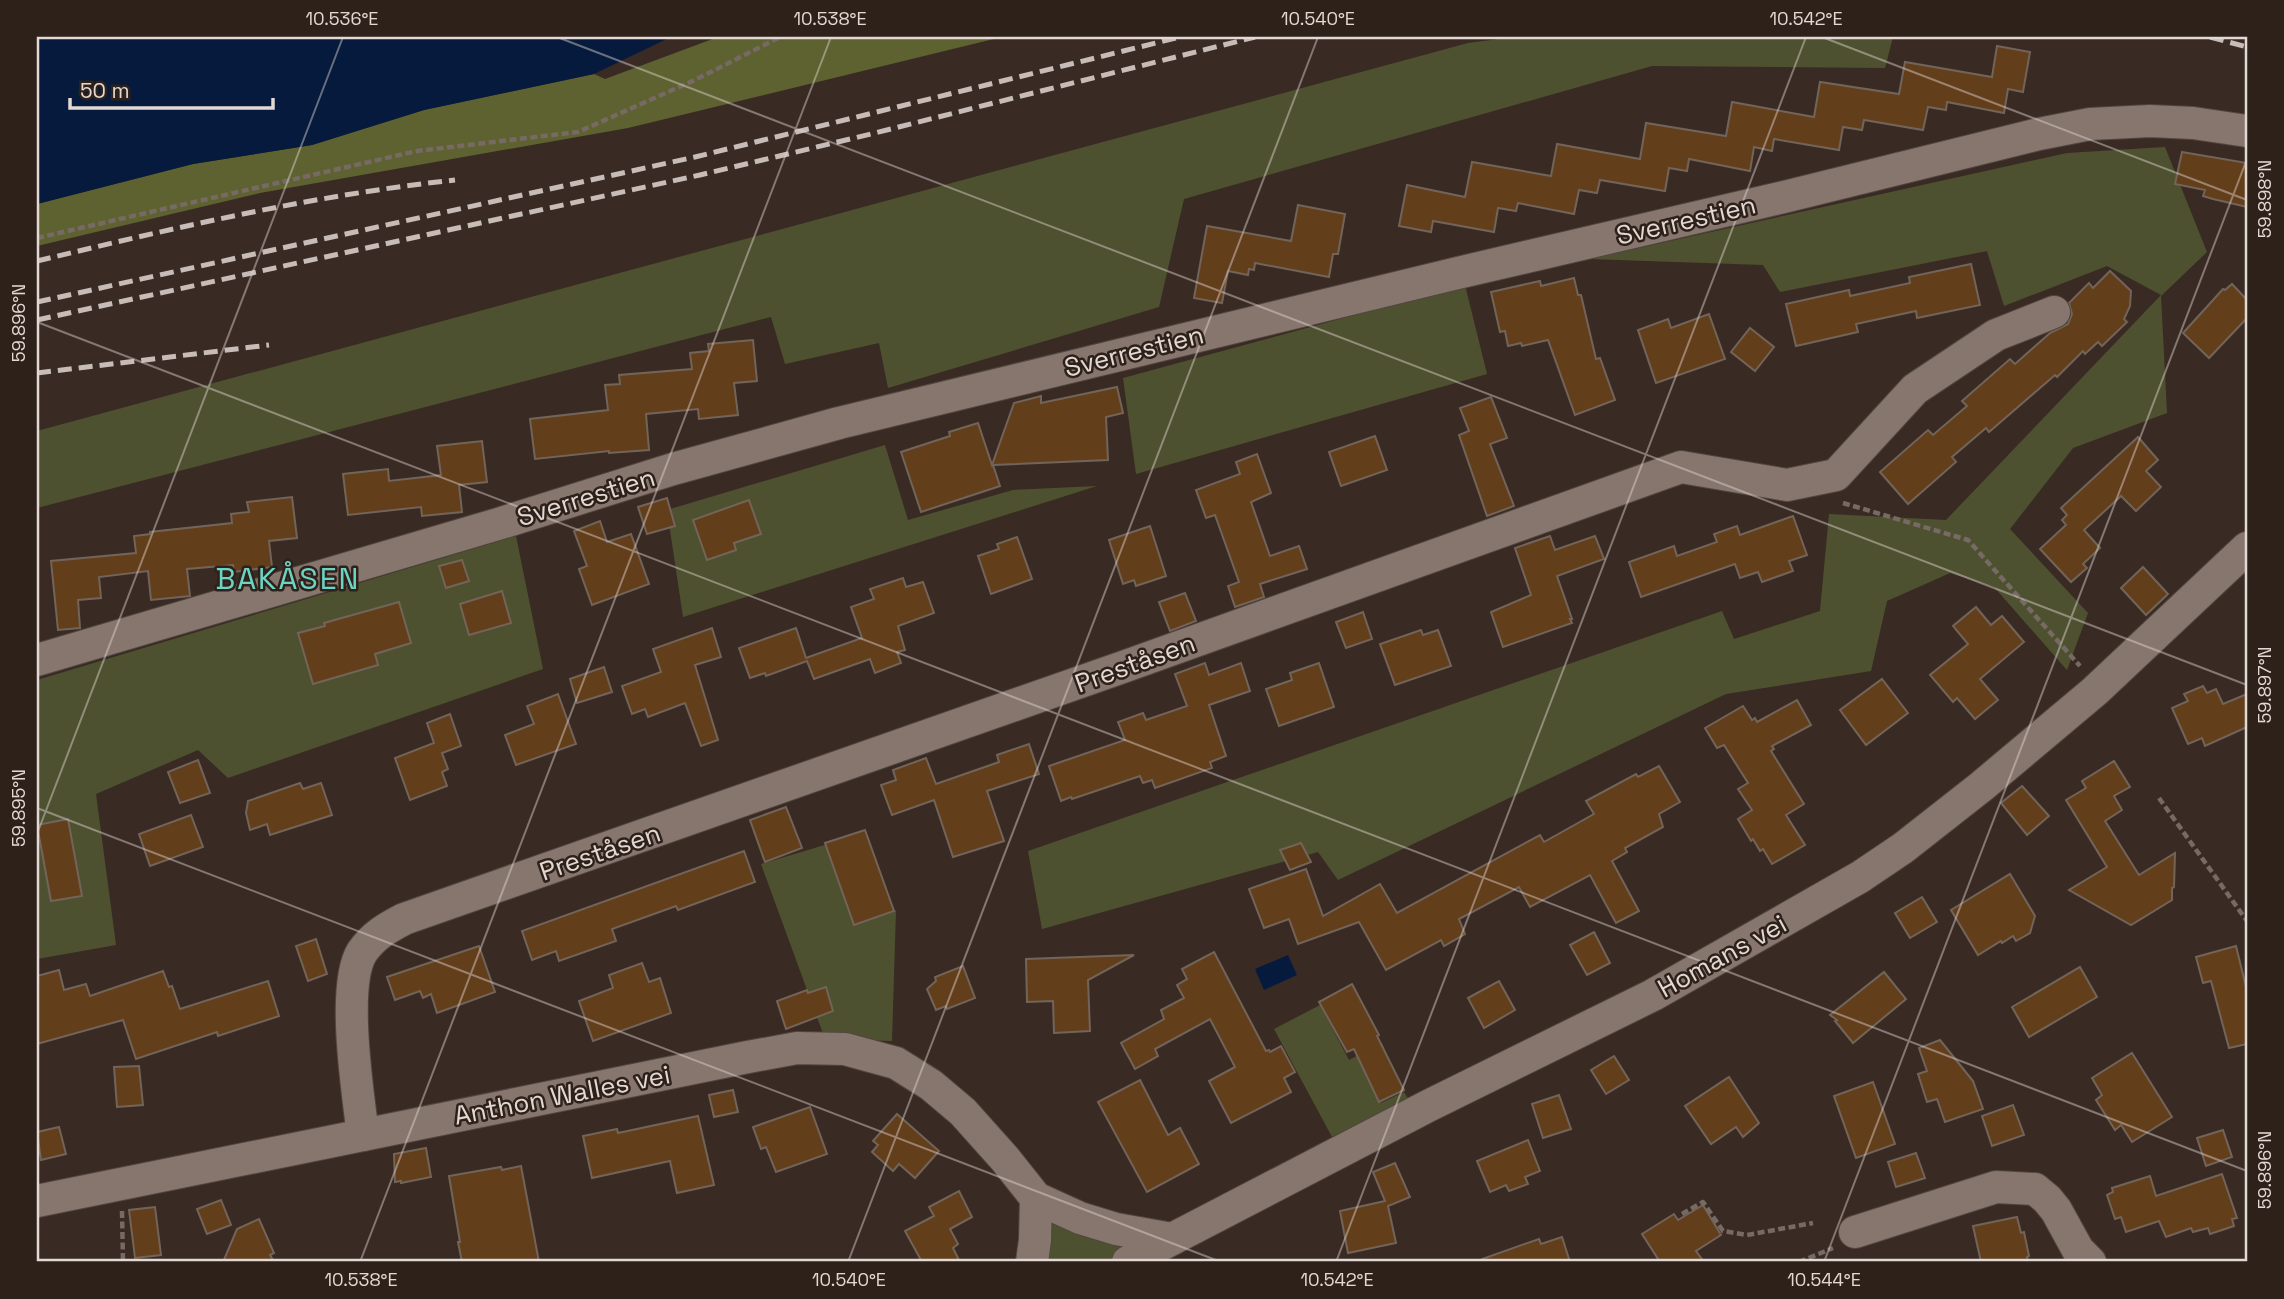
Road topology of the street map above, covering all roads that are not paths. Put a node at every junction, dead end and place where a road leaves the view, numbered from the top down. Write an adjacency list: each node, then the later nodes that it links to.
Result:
1 (2247, 131): 4 (street, Sverrestien)
2 (2054, 312): 5 (street, Preståsen)
3 (2247, 548): 9 (street, Homans vei)
4 (37, 660)
5 (363, 1135): 6 (street, Anthon Walles vei); 7 (street, Anthon Walles vei)
6 (1036, 1198): 9 (street, Anthon Walles vei); 10 (street)
7 (37, 1201)
8 (1855, 1232): 12 (street)
9 (1172, 1239): 11 (street, Homans vei)
10 (1032, 1262)
11 (1128, 1262)
12 (2090, 1262)

